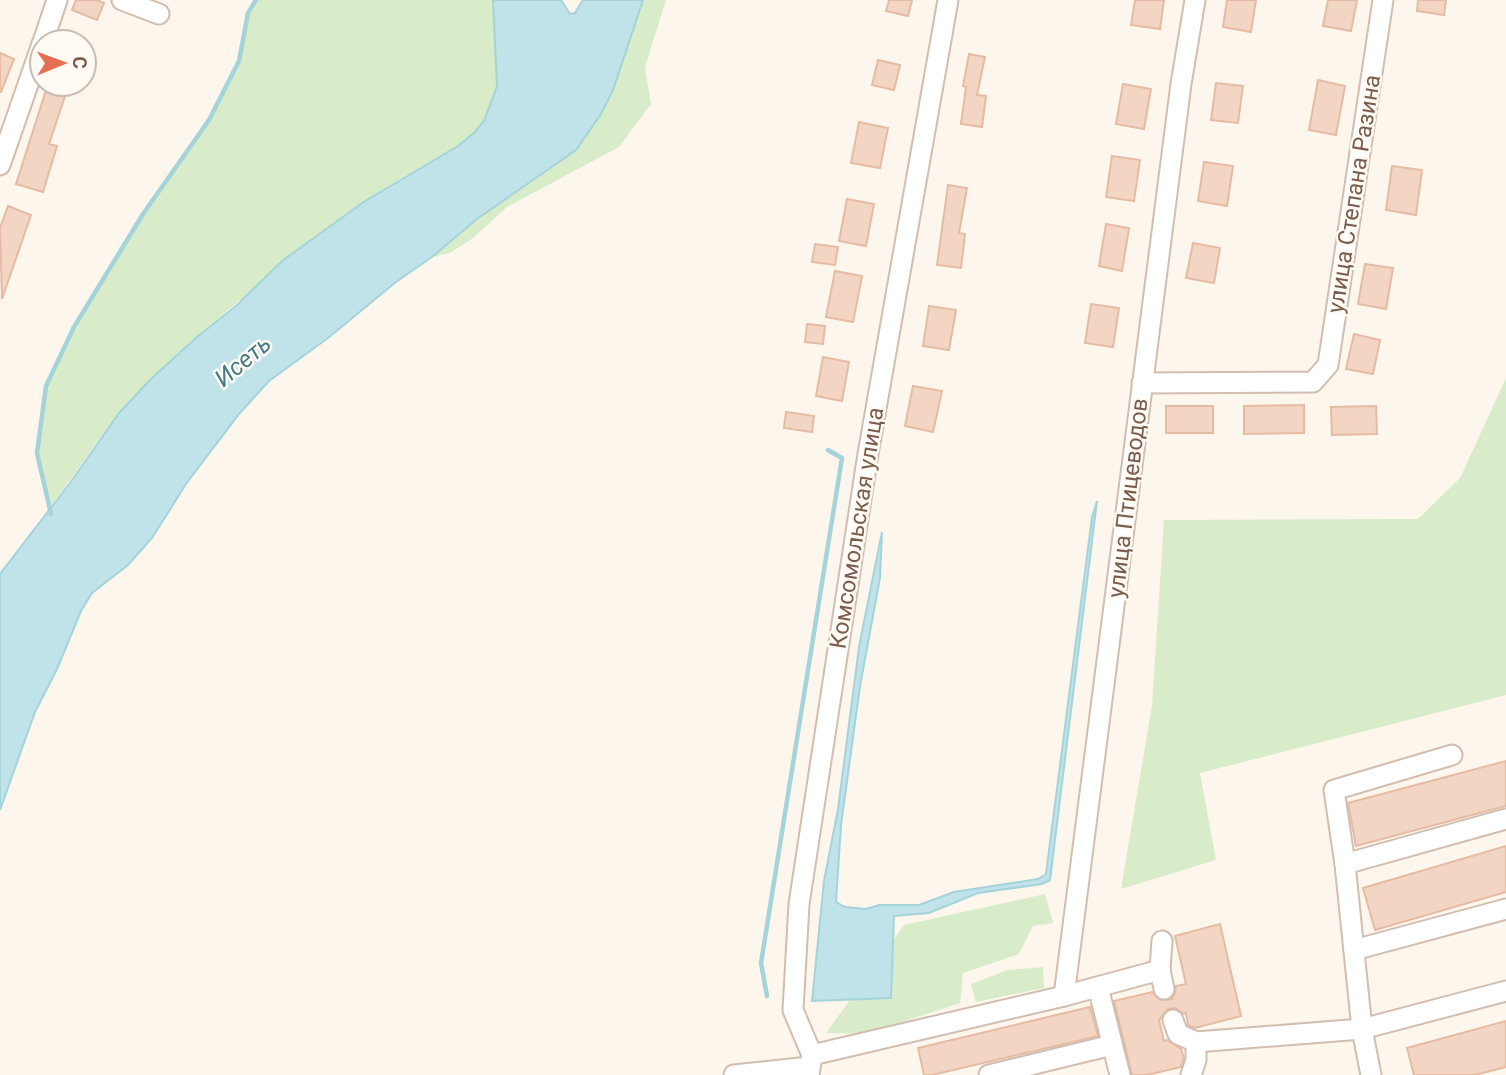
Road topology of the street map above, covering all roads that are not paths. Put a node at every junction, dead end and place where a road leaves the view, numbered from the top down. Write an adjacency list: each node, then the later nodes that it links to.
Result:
1 (57, 0): 7 (street)
2 (122, 0): 6 (street)
3 (948, 0): 24 (street, Комсомольская улица)
4 (1195, 0): 10 (street, улица Птицеводов)
5 (1383, 0): 10 (street, улица Степана Разина)
6 (159, 14)
7 (47, 28)
8 (28, 84): 9 (street)
9 (0, 165)
10 (1142, 383): 19 (street, улица Птицеводов)
11 (1452, 755): 13 (street)
12 (1506, 819): 13 (street)
13 (1345, 864): 16 (street)
14 (1506, 909): 16 (street)
15 (1162, 941): 17 (street)
16 (1354, 950): 21 (street)
17 (1098, 987): 19 (street); 23 (street)
18 (1506, 991): 21 (street)
19 (1064, 996): 24 (street)
20 (1173, 1020): 22 (street)
21 (1362, 1029): 22 (street); 29 (street)
22 (1196, 1042): 28 (street)
23 (1112, 1045): 26 (street); 27 (street)
24 (810, 1066): 25 (street)
25 (734, 1075)
26 (989, 1075)
27 (1120, 1075)
28 (1191, 1075)
29 (1371, 1075)

